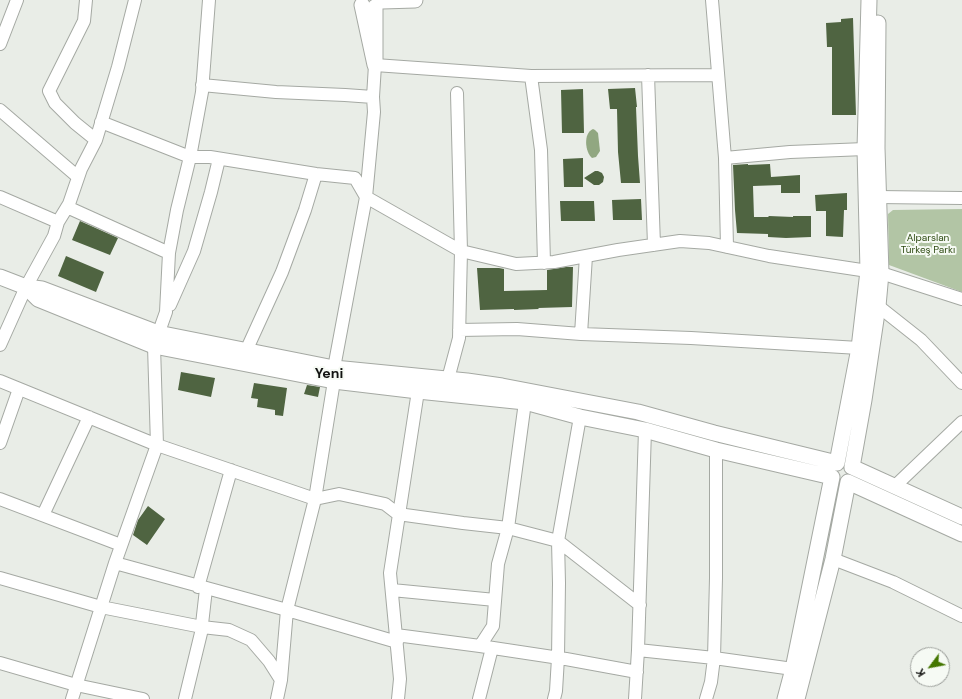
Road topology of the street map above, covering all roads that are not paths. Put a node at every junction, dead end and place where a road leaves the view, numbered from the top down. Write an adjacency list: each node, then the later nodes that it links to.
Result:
1 (17, 0): 10 (street)
2 (86, 0): 20 (street)
3 (135, 0): 19 (street)
4 (209, 0): 15 (street)
5 (415, 0): 9 (main road)
6 (712, 0): 13 (street)
7 (869, 0): 21 (main road)
8 (878, 0): 29 (main road)
9 (372, 3): 11 (main road)
10 (0, 44)
11 (375, 65): 14 (street); 17 (street)
12 (648, 75): 13 (street); 14 (street); 33 (street)
13 (718, 75): 23 (street)
14 (531, 76): 38 (street)
15 (202, 85): 17 (street); 22 (street)
16 (457, 93): 35 (street)
17 (373, 97): 27 (street)
18 (0, 110): 26 (street)
19 (101, 122): 20 (street); 22 (street)
20 (96, 140): 26 (street)
21 (865, 149): 23 (street); 39 (main road)
22 (190, 157): 24 (street); 36 (street)
23 (725, 158): 34 (street)
24 (219, 159): 25 (street); 44 (street)
25 (316, 174): 27 (street); 50 (street)
26 (78, 177): 31 (street)
27 (366, 196): 35 (street); 51 (street)
28 (0, 197): 32 (street)
29 (878, 197): 30 (street); 39 (main road)
30 (962, 198)
31 (67, 207): 32 (street); 36 (street)
32 (58, 222): 41 (street)
33 (654, 245): 34 (street); 37 (street)
34 (727, 247): 39 (street)
35 (461, 251): 38 (street); 45 (street)
36 (169, 253): 44 (street)
37 (586, 256): 38 (street); 46 (street)
38 (544, 263)
39 (874, 272): 42 (street); 43 (main road); 49 (main road)
40 (0, 277): 41 (main road)
41 (26, 287): 47 (main road); 48 (street)
42 (962, 299)
43 (878, 306): 54 (street); 65 (main road)
44 (166, 312): 47 (street)
45 (459, 330): 46 (street); 52 (street)
46 (581, 334): 49 (street)
47 (156, 340): 50 (main road); 51 (main road); 63 (street)
48 (0, 345)
49 (859, 348): 67 (main road)
50 (246, 351): 51 (main road)
51 (334, 374): 52 (main road); 56 (main road); 71 (street)
52 (448, 379): 67 (main road)
53 (0, 381): 55 (street)
54 (962, 383)
55 (19, 389): 58 (street); 62 (street)
56 (418, 391): 57 (main road); 72 (street)
57 (525, 402): 59 (main road); 75 (street)
58 (89, 417): 63 (street); 73 (street)
59 (580, 417): 61 (main road); 77 (street)
60 (962, 422): 69 (street)
61 (645, 430): 64 (main road); 85 (street)
62 (0, 443)
63 (157, 445): 66 (street); 78 (street)
64 (716, 450): 67 (main road); 94 (street)
65 (852, 467): 67 (main road); 68 (main road); 69 (main road)
66 (231, 470): 71 (street); 82 (street)
67 (835, 470): 68 (main road); 96 (main road)
68 (848, 482): 76 (main road); 79 (main road)
69 (895, 486): 74 (main road)
70 (0, 499): 73 (street)
71 (315, 499): 72 (street); 87 (street)
72 (398, 514): 75 (street); 83 (street)
73 (44, 515): 78 (street)
74 (962, 517)
75 (508, 528): 77 (street); 84 (street)
76 (962, 534)
77 (558, 542): 85 (street); 93 (street)
78 (121, 545): 80 (street)
79 (832, 559): 88 (street); 110 (main road)
80 (115, 563): 82 (street); 86 (street)
81 (0, 578): 86 (street)
82 (202, 588): 87 (street); 89 (street)
83 (392, 590): 84 (street); 90 (street)
84 (495, 600): 91 (street)
85 (640, 605): 92 (street)
86 (101, 607): 89 (street); 99 (street)
87 (287, 610): 90 (street); 98 (street)
88 (962, 616)
89 (202, 627): 98 (street); 102 (street)
90 (396, 639): 91 (street); 104 (street)
91 (486, 647): 93 (street); 105 (street)
92 (638, 650): 94 (street); 97 (street)
93 (558, 658): 97 (street); 106 (street)
94 (714, 658): 96 (street); 108 (street)
95 (0, 664): 99 (street)
96 (793, 669): 109 (main road)
97 (637, 672): 107 (street)
98 (281, 680): 103 (street)
99 (76, 685): 100 (street); 101 (street)
100 (72, 699)
101 (143, 699)
102 (185, 699)
103 (277, 699)
104 (398, 699)
105 (479, 699)
106 (554, 699)
107 (635, 699)
108 (706, 699)
109 (785, 699)
110 (797, 699)

